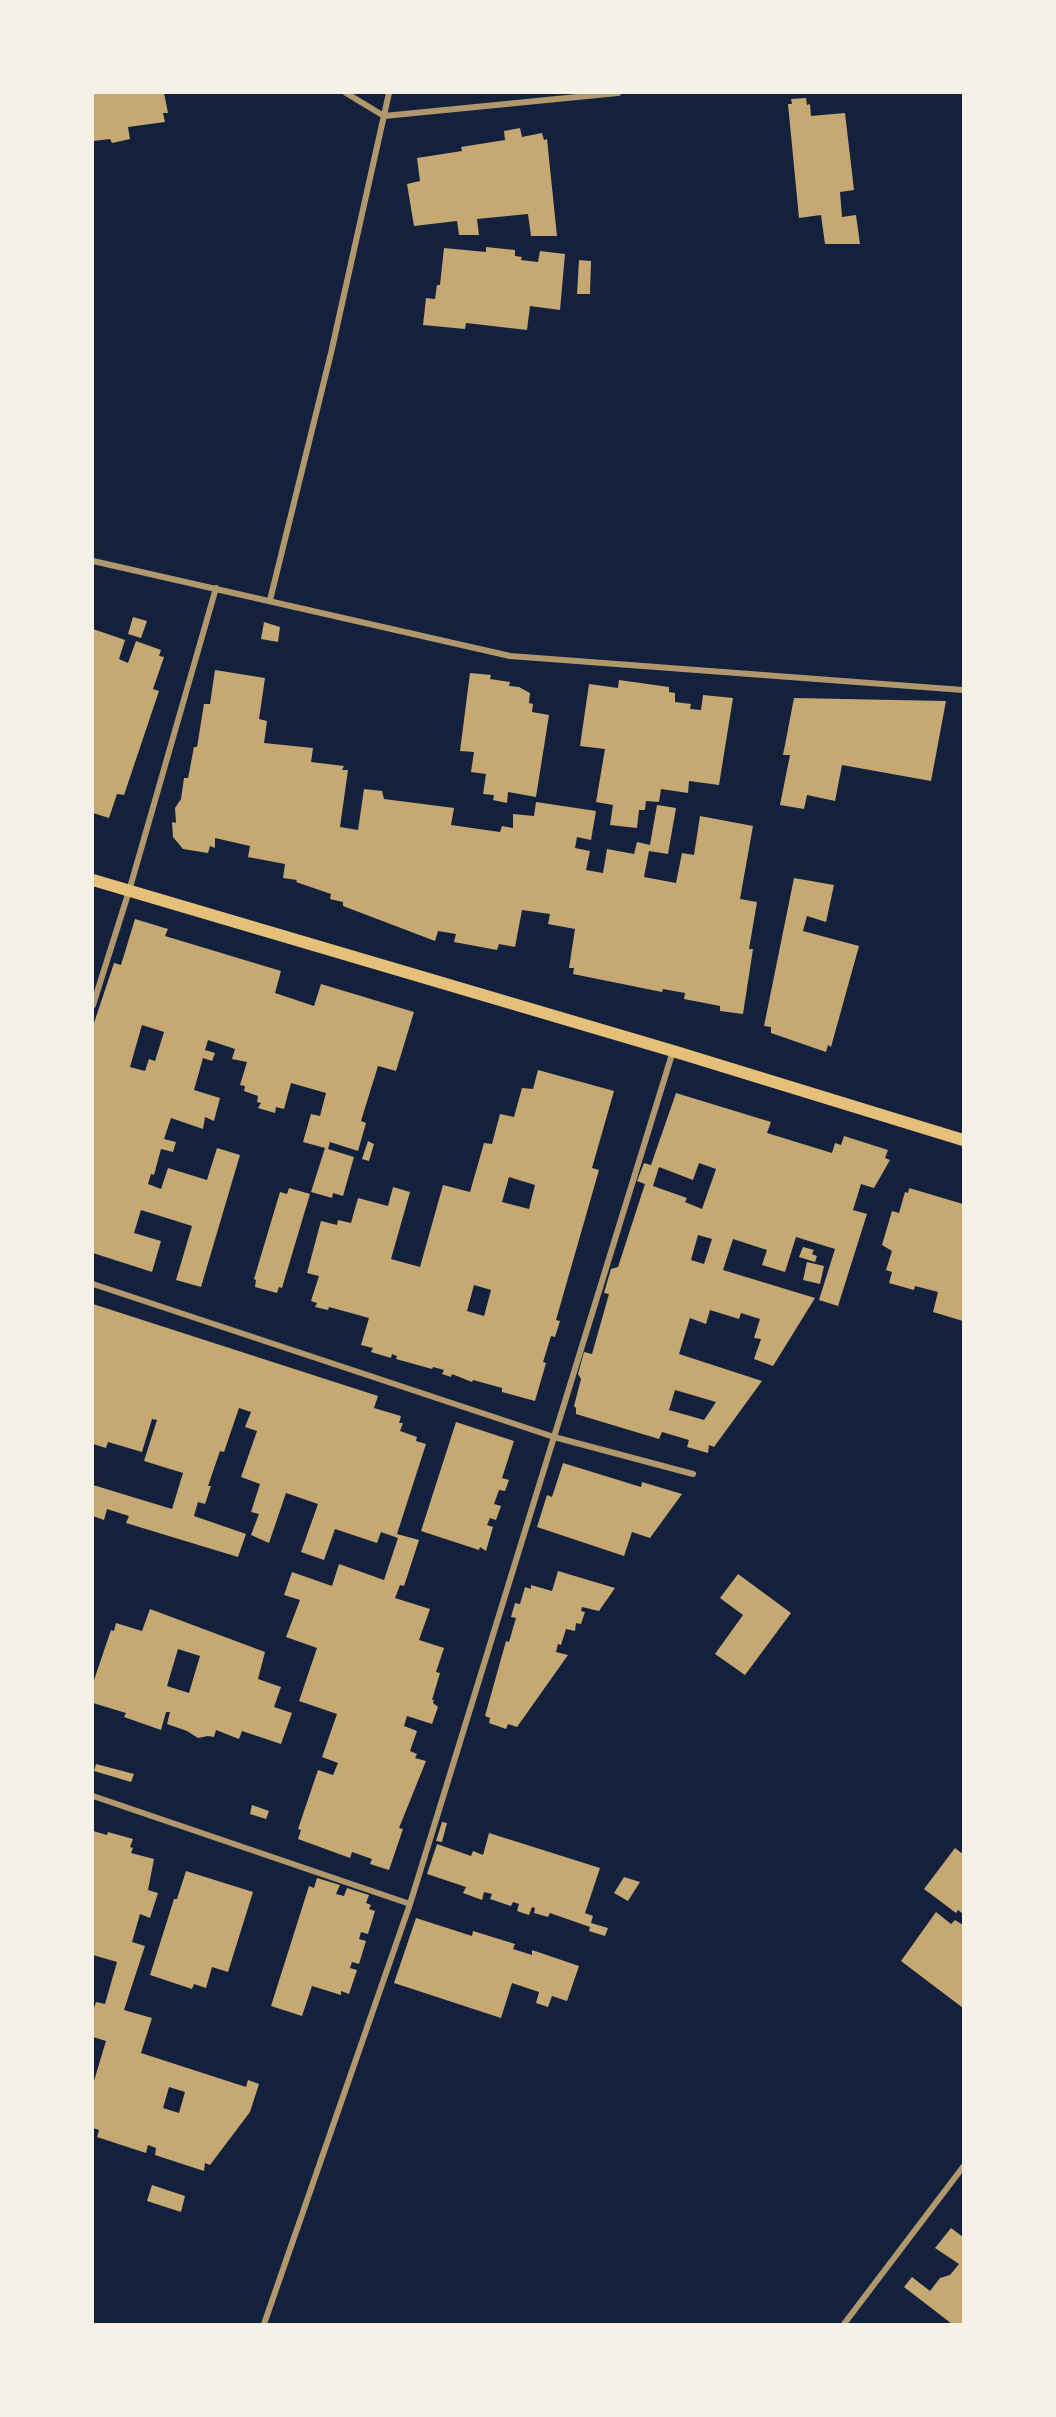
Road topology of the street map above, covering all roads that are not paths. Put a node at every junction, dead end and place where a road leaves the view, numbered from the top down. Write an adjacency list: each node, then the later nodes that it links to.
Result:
1 (346, 93): 4 (street)
2 (389, 93): 4 (street)
3 (618, 93): 4 (street)
4 (384, 116): 7 (street)
5 (93, 561): 6 (street)
6 (216, 588): 7 (street); 10 (street)
7 (270, 600): 8 (street)
8 (963, 690)
9 (93, 880): 10 (main road)
10 (129, 891): 11 (street); 12 (main road)
11 (93, 1005)
12 (673, 1051): 13 (main road); 15 (street)
13 (963, 1140)
14 (93, 1284): 15 (street)
15 (554, 1437): 16 (street); 18 (street)
16 (693, 1474)
17 (93, 1796): 18 (street)
18 (410, 1904): 20 (street)
19 (963, 2167): 21 (street)
20 (264, 2324)
21 (844, 2324)

